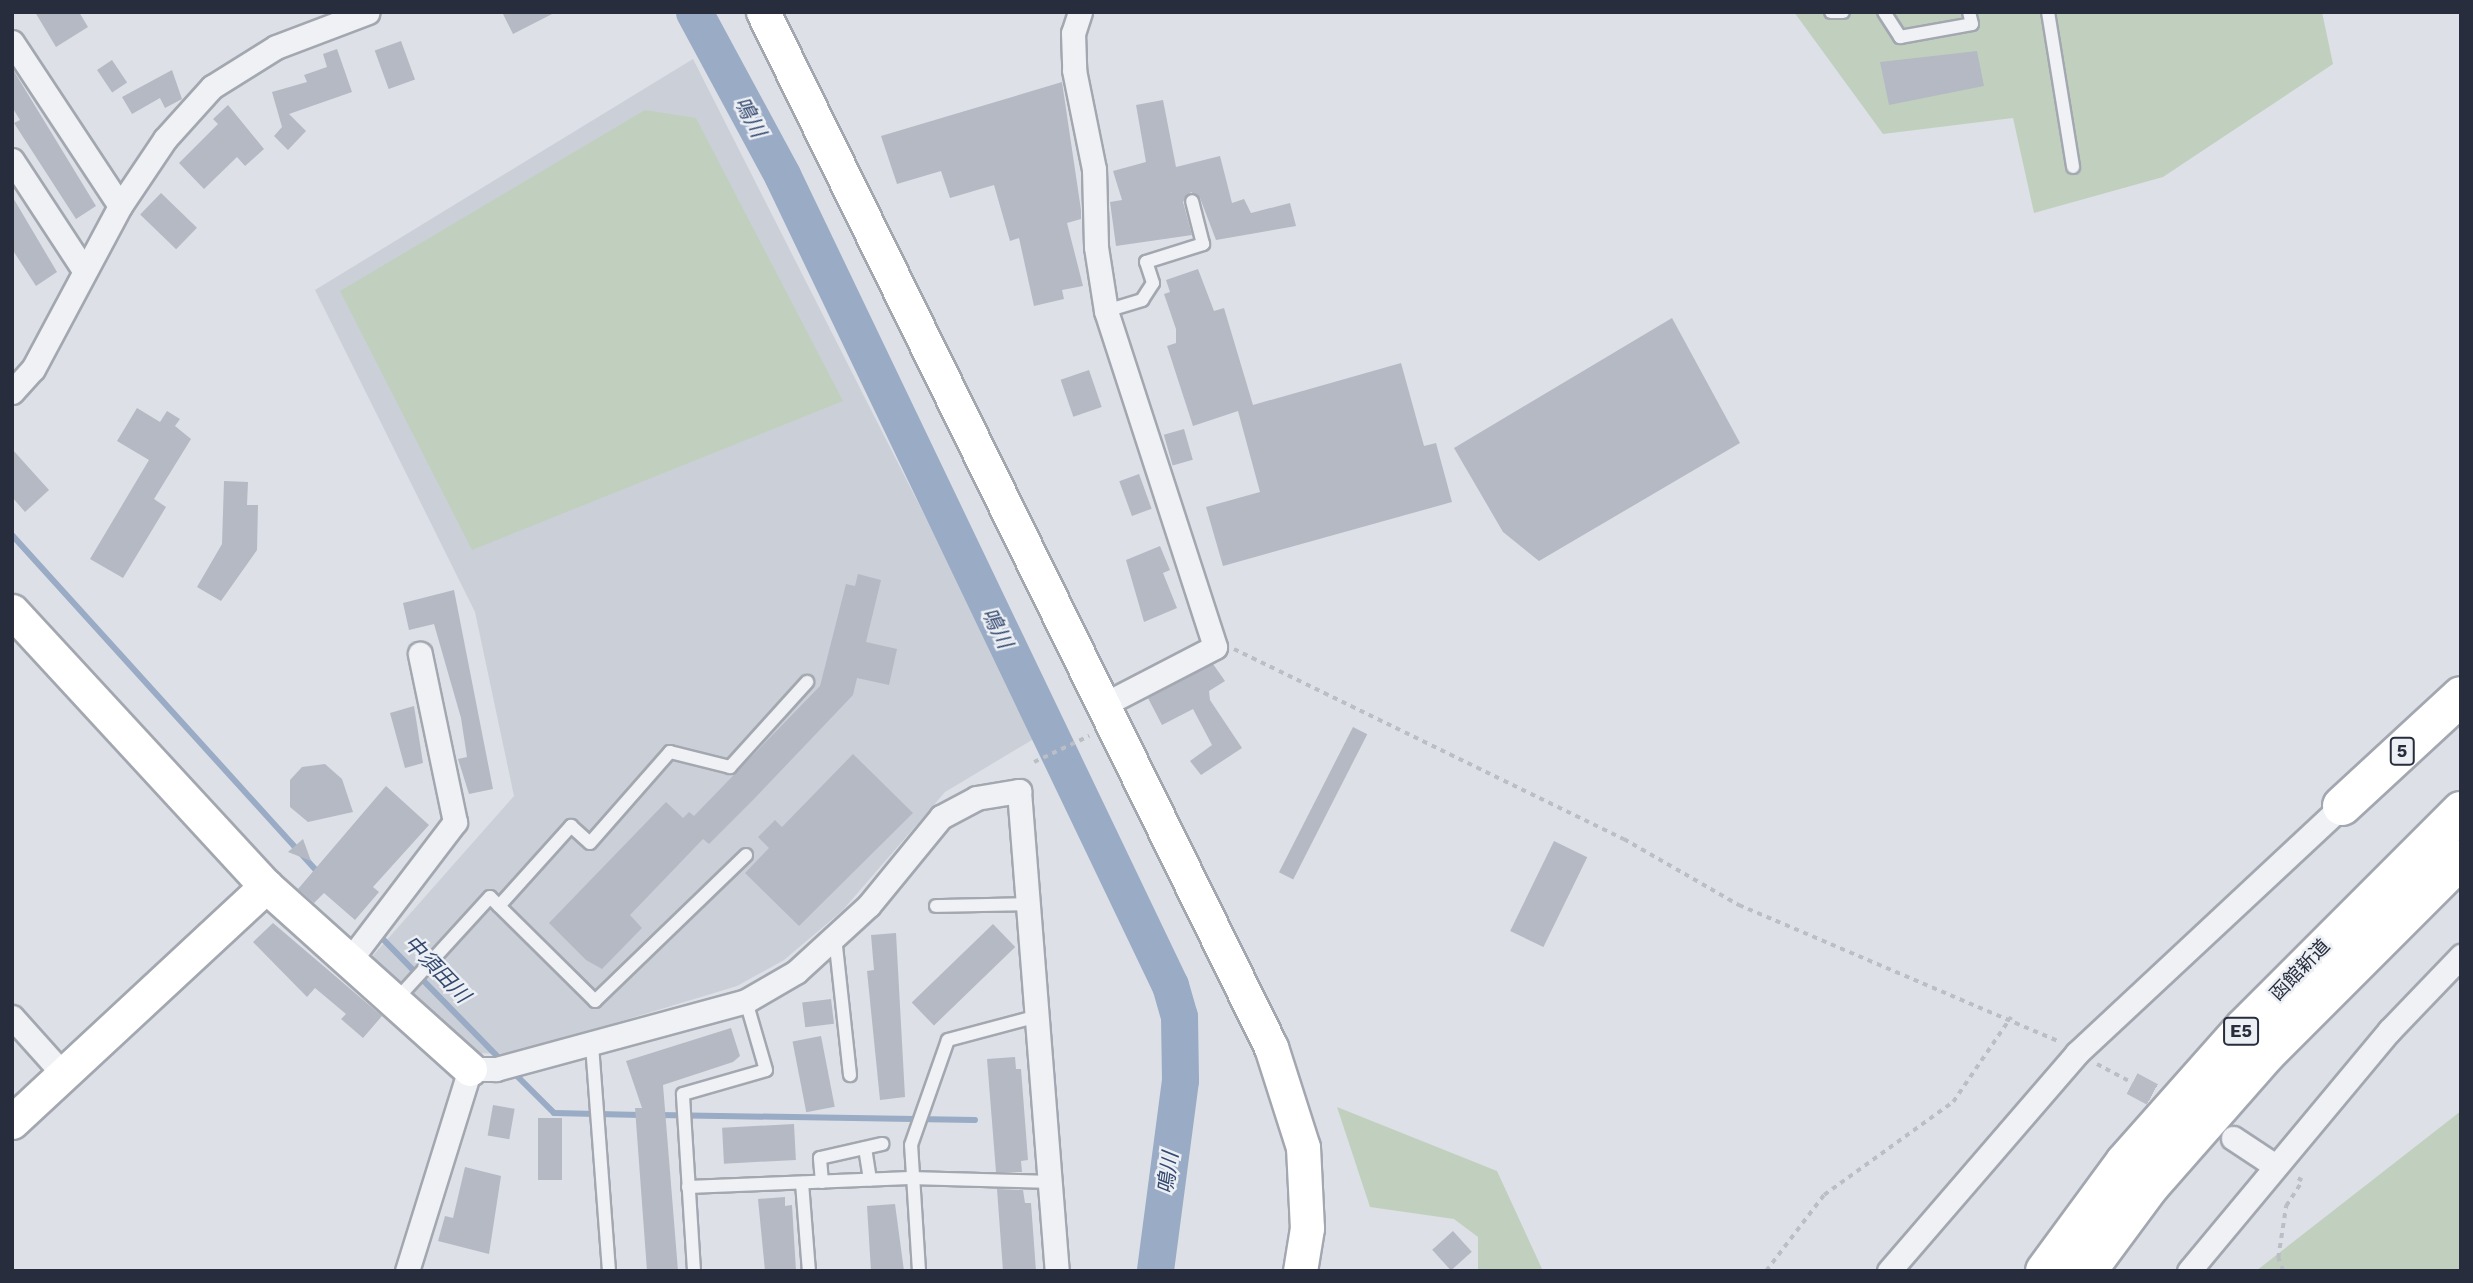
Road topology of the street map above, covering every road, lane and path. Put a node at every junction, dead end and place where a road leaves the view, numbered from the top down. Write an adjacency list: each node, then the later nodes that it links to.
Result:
1 (368, 12): 13 (street)
2 (763, 12): 22 (street)
3 (1080, 12): 15 (street)
4 (1831, 12): 5 (lane)
5 (1843, 12)
6 (1884, 12): 7 (lane)
7 (1969, 12)
8 (2048, 12): 11 (lane)
9 (12, 42): 13 (street)
10 (12, 160): 14 (street)
11 (2073, 167)
12 (1192, 201): 15 (lane)
13 (120, 206): 14 (street)
14 (82, 267): 16 (street)
15 (1106, 311): 18 (street)
16 (12, 392)
17 (12, 611): 29 (street)
18 (1215, 647): 22 (street); 40 (path)
19 (420, 654): 35 (street)
20 (807, 682): 31 (lane)
21 (2461, 696): 25 (highway, 5)
22 (1103, 705): 64 (street)
23 (1081, 739): 24 (path)
24 (1034, 762)
25 (2342, 806): 42 (street)
26 (2461, 811): 67 (highway, 函館新道 / E5)
27 (746, 855): 31 (lane)
28 (2461, 859): 68 (highway, 函館新道 / E5)
29 (266, 886): 35 (street); 45 (street)
30 (1028, 904): 32 (lane); 33 (street); 38 (street)
31 (499, 906): 36 (lane)
32 (936, 906)
33 (835, 937): 37 (street); 44 (lane)
34 (2461, 956): 51 (street)
35 (349, 961): 36 (street)
36 (395, 1001): 43 (street)
37 (746, 1001): 41 (street); 57 (lane)
38 (1038, 1016): 52 (lane); 55 (street)
39 (12, 1017): 45 (street)
40 (2011, 1017): 42 (path); 65 (path)
41 (592, 1045): 43 (street); 59 (lane)
42 (2077, 1053): 46 (path); 66 (street)
43 (470, 1069): 58 (street)
44 (850, 1074)
45 (64, 1075): 47 (street)
46 (2132, 1083)
47 (12, 1122)
48 (2233, 1138): 51 (street)
49 (882, 1144): 50 (lane)
50 (865, 1147): 53 (lane); 54 (lane)
51 (2274, 1165): 69 (street); 70 (path)
52 (910, 1178): 53 (lane); 55 (lane); 62 (lane)
53 (870, 1180): 54 (lane)
54 (822, 1182): 56 (lane)
55 (1053, 1182): 63 (street)
56 (802, 1183): 57 (lane); 61 (lane)
57 (688, 1187): 60 (lane)
58 (407, 1271)
59 (609, 1271)
60 (694, 1271)
61 (809, 1271)
62 (919, 1271)
63 (1057, 1271)
64 (1300, 1271)
65 (1766, 1271)
66 (1889, 1271)
67 (2045, 1271)
68 (2087, 1271)
69 (2189, 1271)
70 (2283, 1271)

